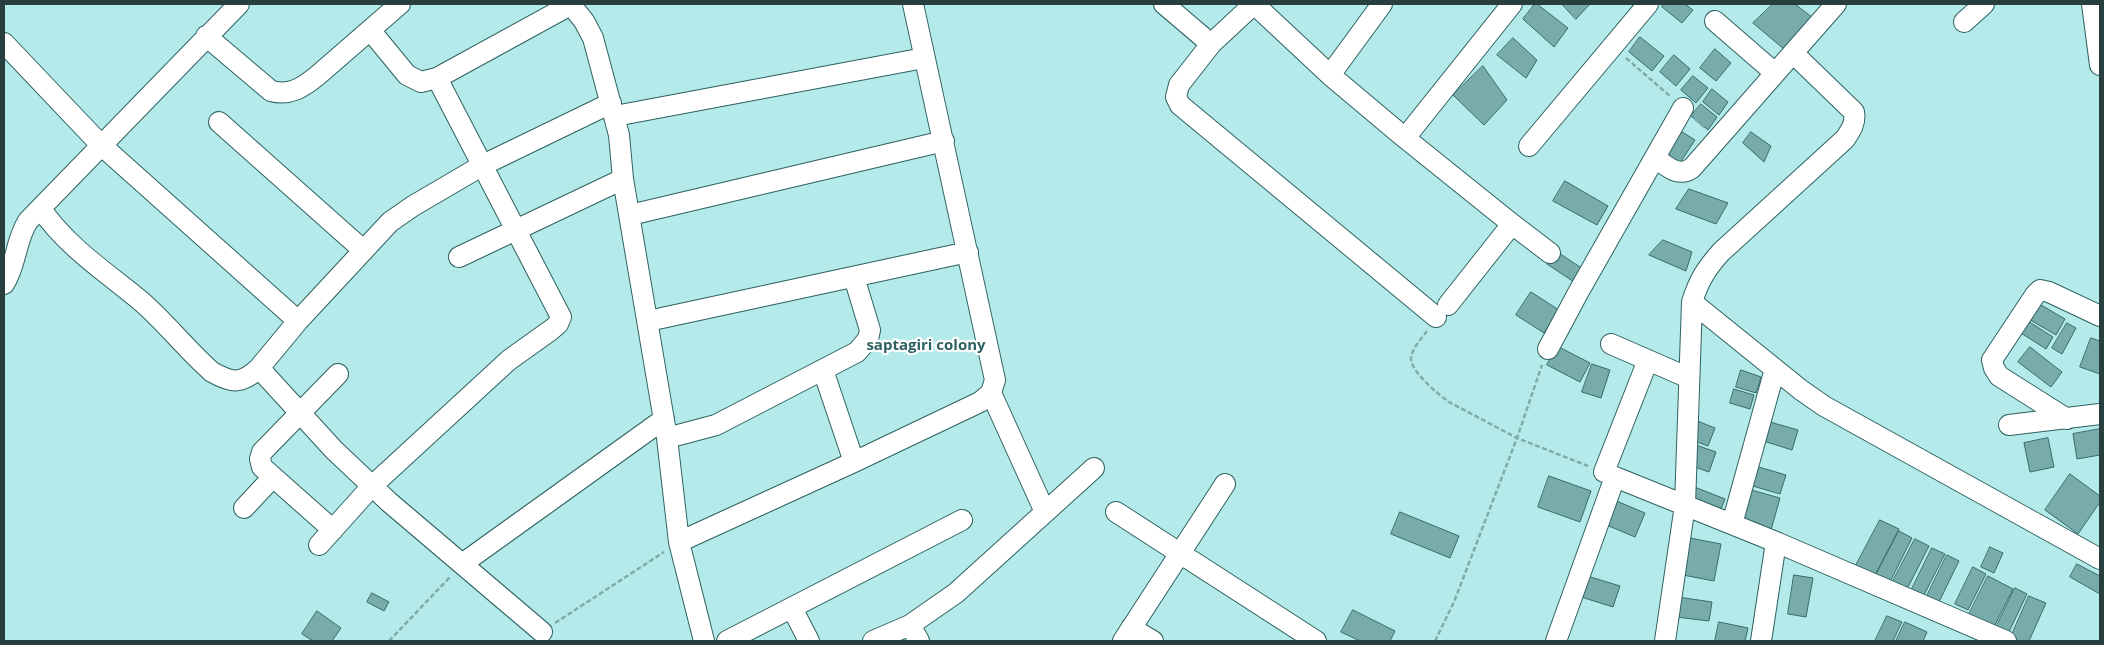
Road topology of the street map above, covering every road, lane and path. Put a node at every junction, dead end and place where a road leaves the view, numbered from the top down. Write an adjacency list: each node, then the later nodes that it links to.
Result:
1 (239, 4): 16 (street)
2 (400, 4): 15 (street)
3 (571, 4): 26 (street); 28 (street)
4 (913, 4): 22 (street)
5 (1164, 4): 19 (street)
6 (1254, 4): 19 (street); 25 (street)
7 (1382, 4): 25 (street)
8 (1512, 4): 30 (street)
9 (1648, 4): 20 (street)
10 (1836, 4): 21 (street)
11 (1984, 4): 14 (street)
12 (2092, 4): 17 (street)
13 (1715, 21): 24 (street)
14 (1964, 22)
15 (370, 30): 16 (street); 26 (street)
16 (206, 36): 33 (street)
17 (2098, 38): 23 (street)
18 (4, 43): 33 (street)
19 (1211, 44): 49 (street)
20 (1612, 45): 27 (path); 34 (street)
21 (1793, 53): 24 (street); 48 (street)
22 (924, 58): 28 (street); 32 (street)
23 (2100, 65)
24 (1775, 73): 31 (street)
25 (1330, 75): 30 (street)
26 (437, 78): 36 (street)
27 (1683, 108): 31 (path); 35 (street)
28 (613, 109): 36 (street); 37 (street)
29 (219, 122): 42 (street)
30 (1404, 138): 40 (street)
31 (1717, 138): 35 (street)
32 (944, 140): 39 (street); 43 (street)
33 (101, 145): 38 (street); 51 (street)
34 (1529, 146)
35 (1655, 158): 54 (street)
36 (483, 165): 41 (street); 42 (street)
37 (622, 179): 39 (street); 41 (street)
38 (41, 209): 47 (street); 56 (street)
39 (630, 215): 52 (street)
40 (1512, 224): 44 (street); 49 (street)
41 (516, 230): 45 (street); 73 (street)
42 (363, 250): 51 (street)
43 (968, 252): 46 (street); 61 (street)
44 (1550, 253)
45 (459, 257)
46 (854, 277): 52 (street); 58 (street)
47 (4, 284)
48 (1692, 302): 57 (street); 60 (street)
49 (1442, 311): 67 (path)
50 (2100, 316): 64 (street)
51 (298, 321): 56 (street)
52 (648, 321): 66 (street)
53 (1611, 344): 55 (street)
54 (1548, 349): 67 (path)
55 (1648, 360): 60 (street); 70 (street)
56 (259, 368): 62 (street)
57 (1775, 369): 79 (street); 85 (street)
58 (823, 370): 66 (street); 68 (street)
59 (338, 374): 62 (street)
60 (1689, 378): 74 (street)
61 (991, 393): 68 (street); 76 (street)
62 (301, 412): 71 (street); 73 (street)
63 (2100, 414): 64 (street)
64 (2067, 419): 65 (street)
65 (2009, 425)
66 (665, 428): 81 (street); 86 (street)
67 (1517, 438): 70 (path); 99 (path)
68 (854, 462): 81 (street)
69 (1094, 468): 76 (street)
70 (1604, 472)
71 (273, 477): 75 (street); 80 (street)
72 (1224, 484): 84 (street)
73 (372, 486): 80 (street); 86 (street)
74 (1685, 505): 79 (street); 100 (street); 101 (street)
75 (244, 508)
76 (1045, 512): 89 (street)
77 (1116, 512): 84 (street)
78 (962, 520): 87 (street)
79 (1732, 524): 82 (street)
80 (333, 530): 83 (street)
81 (680, 542): 88 (path); 93 (street)
82 (1776, 542): 91 (street); 102 (street)
83 (319, 545)
84 (1180, 553): 90 (street); 98 (street)
85 (2100, 559)
86 (462, 564): 88 (street); 92 (path)
87 (792, 608): 94 (street); 95 (street)
88 (542, 632)
89 (914, 633): 96 (street)
90 (1127, 635): 97 (street)
91 (1999, 640)
92 (389, 641)
93 (704, 641)
94 (727, 641)
95 (808, 641)
96 (873, 641)
97 (1153, 641)
98 (1316, 641)
99 (1435, 641)
100 (1556, 641)
101 (1665, 641)
102 (1762, 641)

